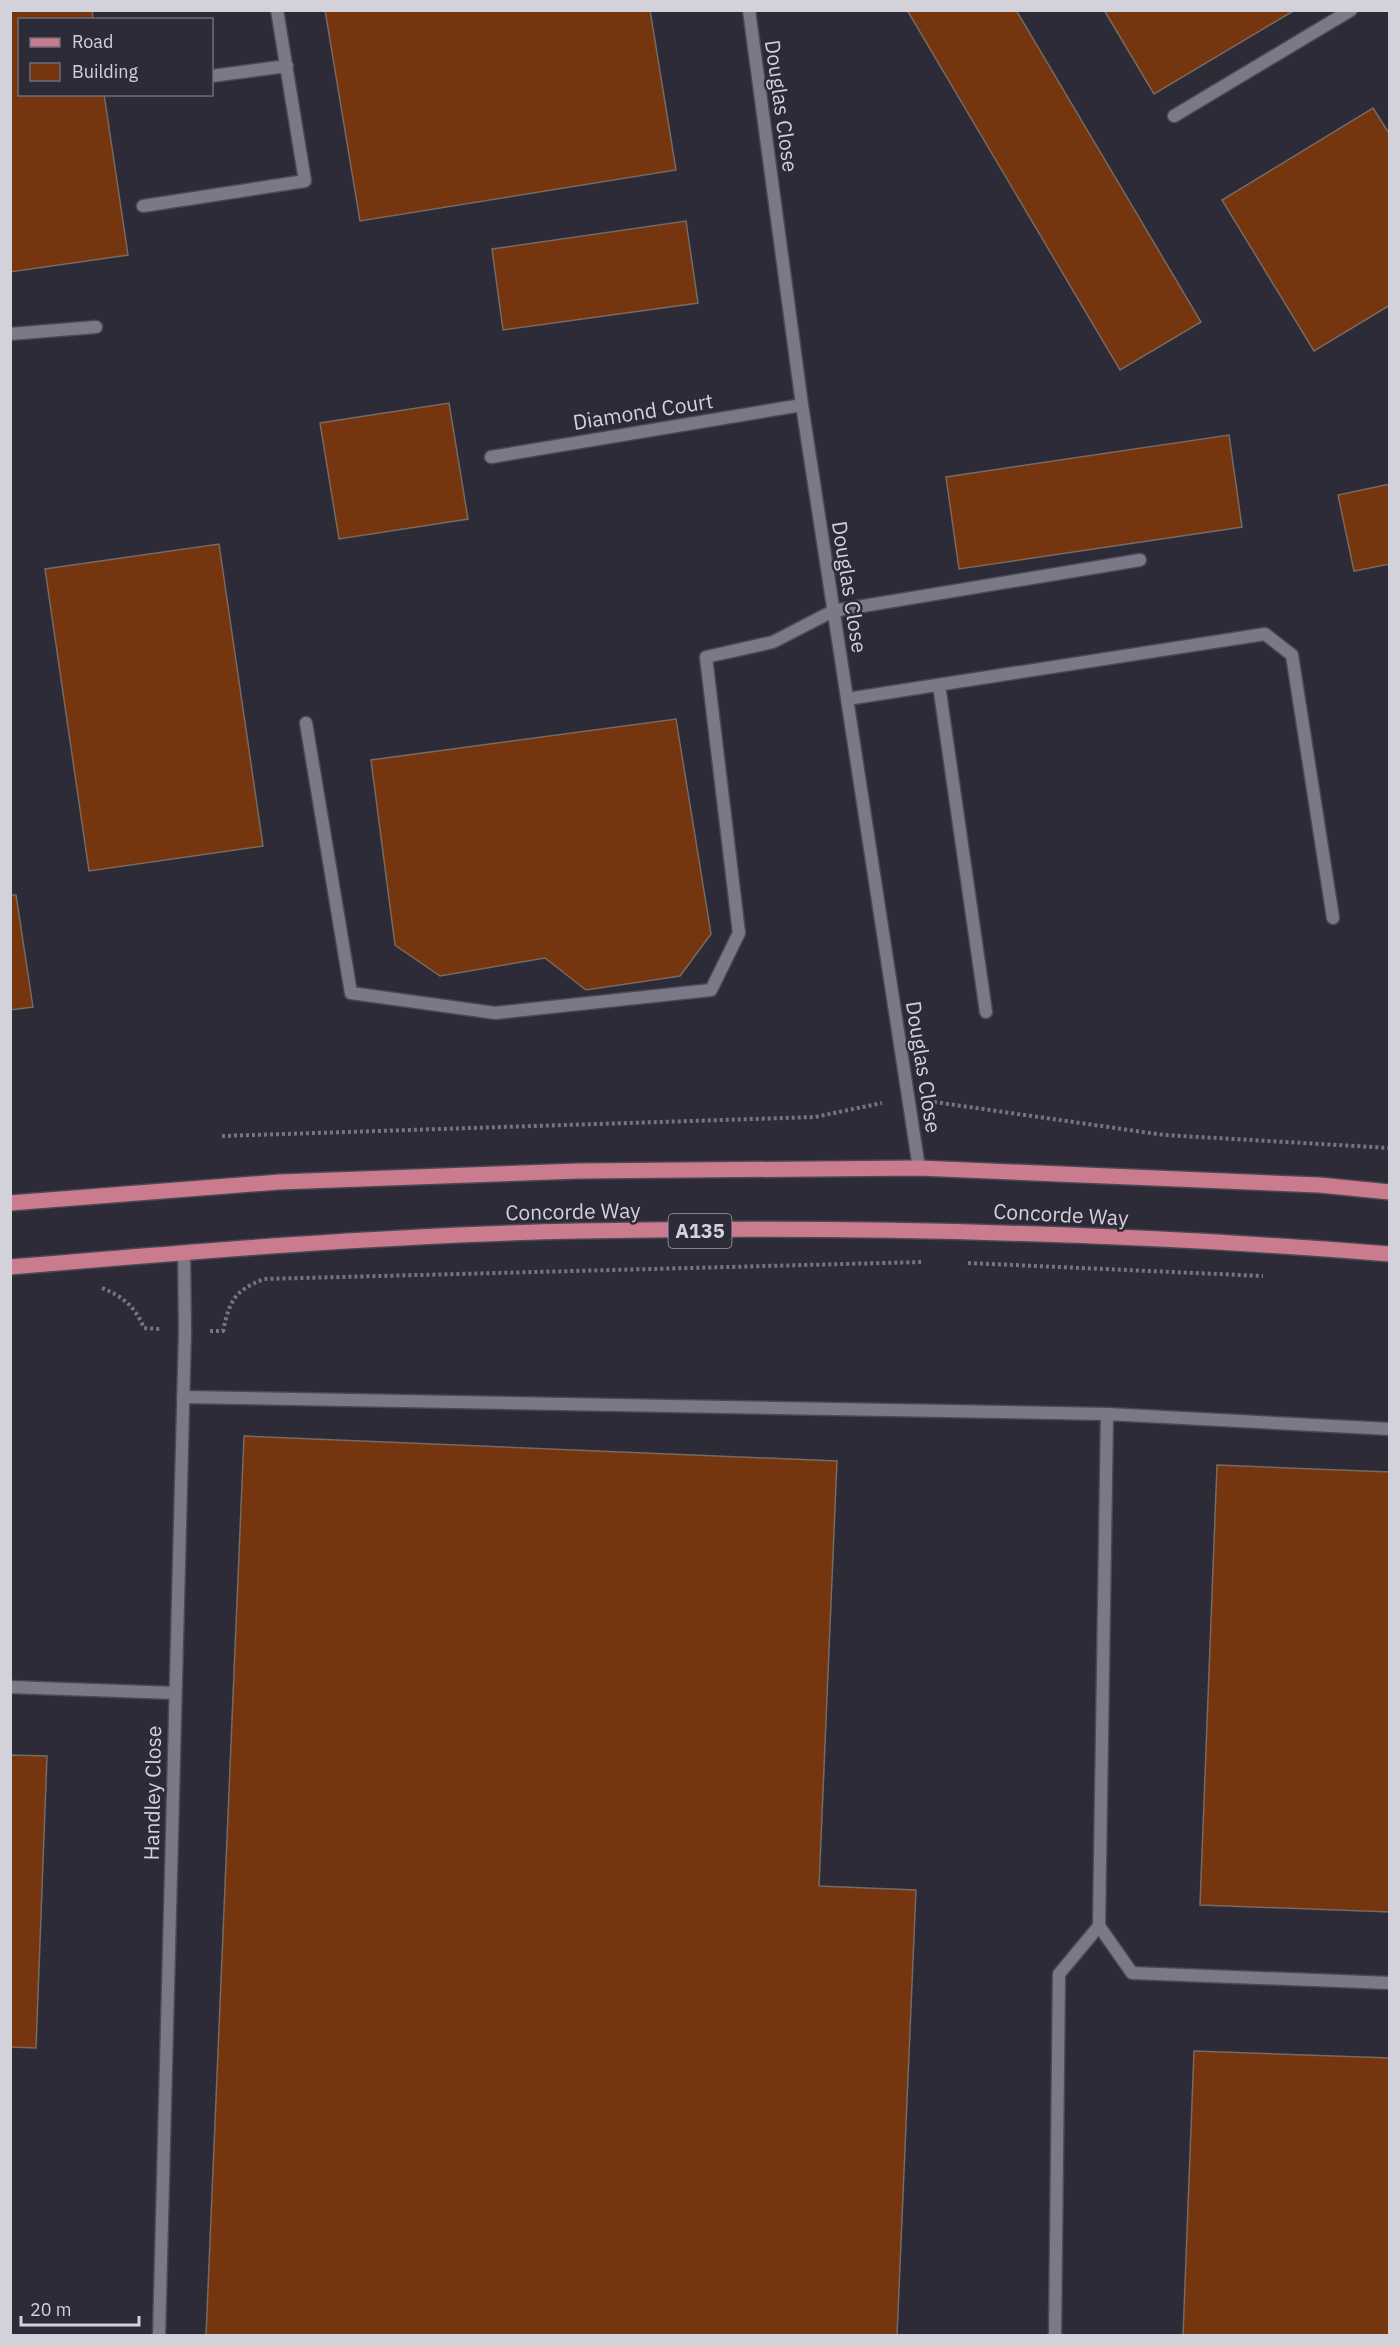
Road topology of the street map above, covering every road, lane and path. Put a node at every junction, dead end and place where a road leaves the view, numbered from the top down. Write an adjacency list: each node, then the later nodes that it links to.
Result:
1 (277, 10): 4 (street)
2 (749, 10): 10 (street, Douglas Close)
3 (1351, 10): 6 (street)
4 (287, 66): 5 (street); 7 (street)
5 (213, 76)
6 (1174, 116)
7 (143, 206)
8 (96, 327): 9 (street)
9 (10, 334)
10 (802, 405): 11 (street, Diamond Court); 13 (street, Douglas Close)
11 (491, 457)
12 (1140, 560): 13 (street)
13 (833, 611): 15 (street, Douglas Close); 16 (street)
14 (939, 685): 15 (street); 17 (street); 18 (street)
15 (847, 699): 19 (street, Douglas Close)
16 (306, 723)
17 (1333, 918)
18 (986, 1012)
19 (908, 1098): 20 (path); 21 (path); 22 (street, Douglas Close)
20 (222, 1136)
21 (1389, 1148)
22 (919, 1168): 23 (main road, Concorde Way); 24 (main road, Concorde Way)
23 (1389, 1192)
24 (10, 1203)
25 (184, 1252): 26 (main road, Concorde Way / A135); 29 (main road, Concorde Way / A135); 32 (street, Handley Close)
26 (1389, 1254)
27 (925, 1262): 32 (path)
28 (960, 1263): 30 (path)
29 (10, 1267)
30 (1266, 1276)
31 (93, 1288): 32 (path)
32 (185, 1331): 33 (street, Handley Close)
33 (183, 1397): 34 (street); 37 (street, Handley Close)
34 (1107, 1414): 35 (street); 38 (street)
35 (1389, 1429)
36 (10, 1686): 37 (street)
37 (176, 1693): 40 (street, Handley Close)
38 (1099, 1926): 39 (street); 41 (street)
39 (1389, 1983)
40 (159, 2336)
41 (1054, 2336)

